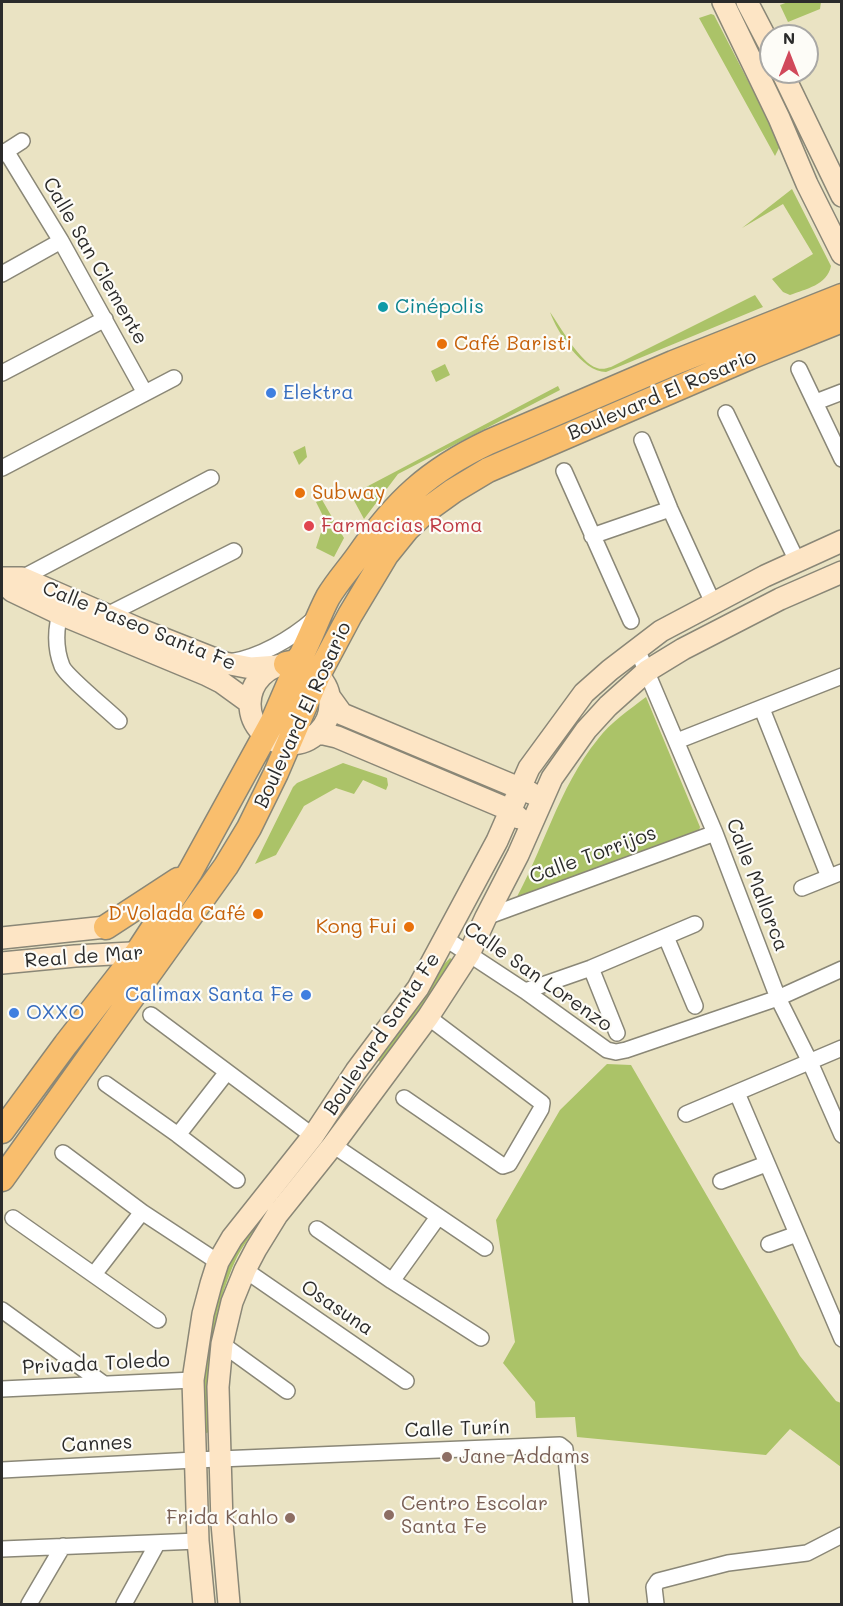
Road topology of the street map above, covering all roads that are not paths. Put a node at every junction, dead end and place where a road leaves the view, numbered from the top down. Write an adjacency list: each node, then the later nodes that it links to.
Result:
1 (723, 2): 8 (main road)
2 (747, 2): 3 (main road)
3 (759, 25)
4 (788, 84): 6 (main road)
5 (22, 141): 7 (street)
6 (817, 148): 8 (main road); 9 (main road)
7 (4, 153): 10 (street, Calle San Clemente)
8 (797, 158): 11 (main road)
9 (842, 196)
10 (61, 241): 12 (street); 15 (street, Calle San Clemente)
11 (842, 254)
12 (2, 274)
13 (842, 296): 39 (main road, Boulevard El Rosario)
14 (842, 309): 25 (main road)
15 (105, 319): 18 (street); 21 (street, Calle San Clemente)
16 (842, 320): 25 (main road, Boulevard El Rosario)
17 (799, 369): 22 (street)
18 (2, 373)
19 (174, 378): 21 (street)
20 (842, 392): 22 (street)
21 (145, 393): 27 (street)
22 (816, 402): 26 (street)
23 (726, 413): 34 (street)
24 (642, 440): 30 (street)
25 (553, 441): 44 (main road, Boulevard El Rosario)
26 (842, 459)
27 (2, 468)
28 (564, 471): 31 (street)
29 (211, 478): 36 (street)
30 (670, 509): 31 (street); 37 (street)
31 (592, 536): 41 (street)
32 (842, 541): 34 (main road, Boulevard Santa Fe)
33 (234, 551): 40 (street)
34 (797, 561): 37 (main road, Boulevard Santa Fe)
35 (842, 572): 45 (main road, Boulevard Santa Fe)
36 (9, 582): 38 (main road, Calle Paseo Santa Fe)
37 (713, 603): 42 (main road, Boulevard Santa Fe)
38 (62, 606): 40 (main road, Calle Paseo Santa Fe); 48 (main road, Calle Paseo Santa Fe); 49 (street)
39 (321, 613): 43 (street, Boulevard El Rosario); 44 (main road, Boulevard El Rosario)
40 (109, 614): 43 (main road, Calle Paseo Santa Fe)
41 (631, 621)
42 (637, 649): 45 (street, Calle Mallorca); 54 (main road, Boulevard Santa Fe)
43 (225, 663): 44 (main road, Calle Paseo Santa Fe)
44 (308, 668): 48 (main road, Boulevard El Rosario); 48 (main road); 50 (main road, Boulevard El Rosario); 52 (main road)
45 (647, 671): 51 (street, Calle Mallorca); 55 (main road, Boulevard Santa Fe)
46 (842, 676): 47 (street)
47 (762, 709): 51 (street); 60 (street)
48 (256, 719): 50 (main road, Calle Paseo Santa Fe); 59 (main road, Boulevard El Rosario)
49 (119, 721)
50 (304, 739): 53 (main road); 68 (main road, Boulevard El Rosario)
51 (677, 741): 58 (street, Calle Mallorca)
52 (417, 744): 53 (street); 54 (main road)
53 (408, 767): 56 (main road)
54 (519, 789): 55 (main road); 56 (main road, Boulevard Santa Fe)
55 (543, 797): 57 (main road, Boulevard Santa Fe)
56 (510, 810): 57 (main road); 67 (main road, Boulevard Santa Fe)
57 (529, 827): 62 (main road, Boulevard Santa Fe)
58 (715, 833): 62 (street, Calle Torrijos); 75 (street, Calle Mallorca)
59 (190, 872): 64 (main road); 69 (main road, Boulevard El Rosario)
60 (835, 875): 61 (street)
61 (802, 888)
62 (486, 917): 70 (main road, Boulevard Santa Fe)
63 (695, 924): 65 (street)
64 (106, 927): 66 (main road)
65 (666, 937): 72 (street); 76 (street)
66 (2, 938)
67 (446, 939): 70 (street, Calle San Lorenzo); 82 (main road, Boulevard Santa Fe)
68 (166, 951): 69 (main road, Real de Mar); 96 (main road, Boulevard El Rosario)
69 (137, 953): 71 (main road, Real de Mar); 89 (main road, Boulevard El Rosario)
70 (469, 954): 74 (street, Calle San Lorenzo); 78 (main road, Boulevard Santa Fe)
71 (2, 963)
72 (591, 968): 74 (street); 79 (street)
73 (842, 969): 75 (street)
74 (525, 992): 75 (street, Calle San Lorenzo)
75 (778, 998): 81 (street, Calle Mallorca)
76 (695, 1006)
77 (151, 1015): 83 (street)
78 (428, 1017): 85 (main road, Boulevard Santa Fe); 87 (street)
79 (617, 1033)
80 (842, 1048): 81 (street)
81 (809, 1060): 86 (street); 91 (street, Calle Mallorca)
82 (356, 1071): 85 (main road); 92 (main road, Boulevard Santa Fe)
83 (227, 1072): 90 (street); 92 (street)
84 (106, 1084): 90 (street)
85 (376, 1086): 93 (main road, Boulevard Santa Fe)
86 (737, 1093): 88 (street); 95 (street)
87 (404, 1098)
88 (686, 1114)
89 (2, 1131)
90 (178, 1135): 97 (street)
91 (842, 1135)
92 (313, 1136): 99 (main road, Boulevard Santa Fe)
93 (333, 1145): 101 (main road, Boulevard Santa Fe); 102 (street)
94 (63, 1153): 100 (street)
95 (766, 1164): 98 (street); 105 (street)
96 (2, 1179)
97 (237, 1180)
98 (721, 1180)
99 (260, 1202): 101 (main road); 108 (main road, Boulevard Santa Fe)
100 (142, 1212): 108 (street); 110 (street)
101 (277, 1215): 109 (main road, Boulevard Santa Fe)
102 (438, 1217): 107 (street); 111 (street)
103 (13, 1218): 110 (street)
104 (317, 1229): 111 (street)
105 (797, 1234): 106 (street); 115 (street)
106 (769, 1244)
107 (485, 1248)
108 (219, 1262): 117 (main road, Boulevard Santa Fe)
109 (245, 1270): 116 (main road, Boulevard Santa Fe); 118 (street, Osasuna)
110 (95, 1274): 113 (street)
111 (392, 1281): 114 (street)
112 (2, 1310): 119 (street)
113 (158, 1320)
114 (481, 1338)
115 (842, 1339)
116 (222, 1344): 121 (street); 123 (main road, Boulevard Santa Fe)
117 (193, 1380): 119 (street, Privada Toledo); 122 (main road, Boulevard Santa Fe)
118 (406, 1380)
119 (104, 1384): 120 (street, Privada Toledo)
120 (2, 1389)
121 (287, 1391)
122 (195, 1460): 123 (street, Calle Turín); 124 (street, Cannes); 126 (main road, Boulevard Santa Fe)
123 (221, 1460): 133 (main road, Boulevard Santa Fe); 134 (street, Calle Turín)
124 (2, 1470)
125 (841, 1537): 135 (street)
126 (198, 1542): 127 (street); 132 (main road, Boulevard Santa Fe)
127 (157, 1544): 128 (street); 131 (street)
128 (63, 1546): 129 (street); 130 (street)
129 (2, 1548)
130 (29, 1605)
131 (124, 1605)
132 (204, 1605)
133 (229, 1605)
134 (581, 1605)
135 (656, 1605)

